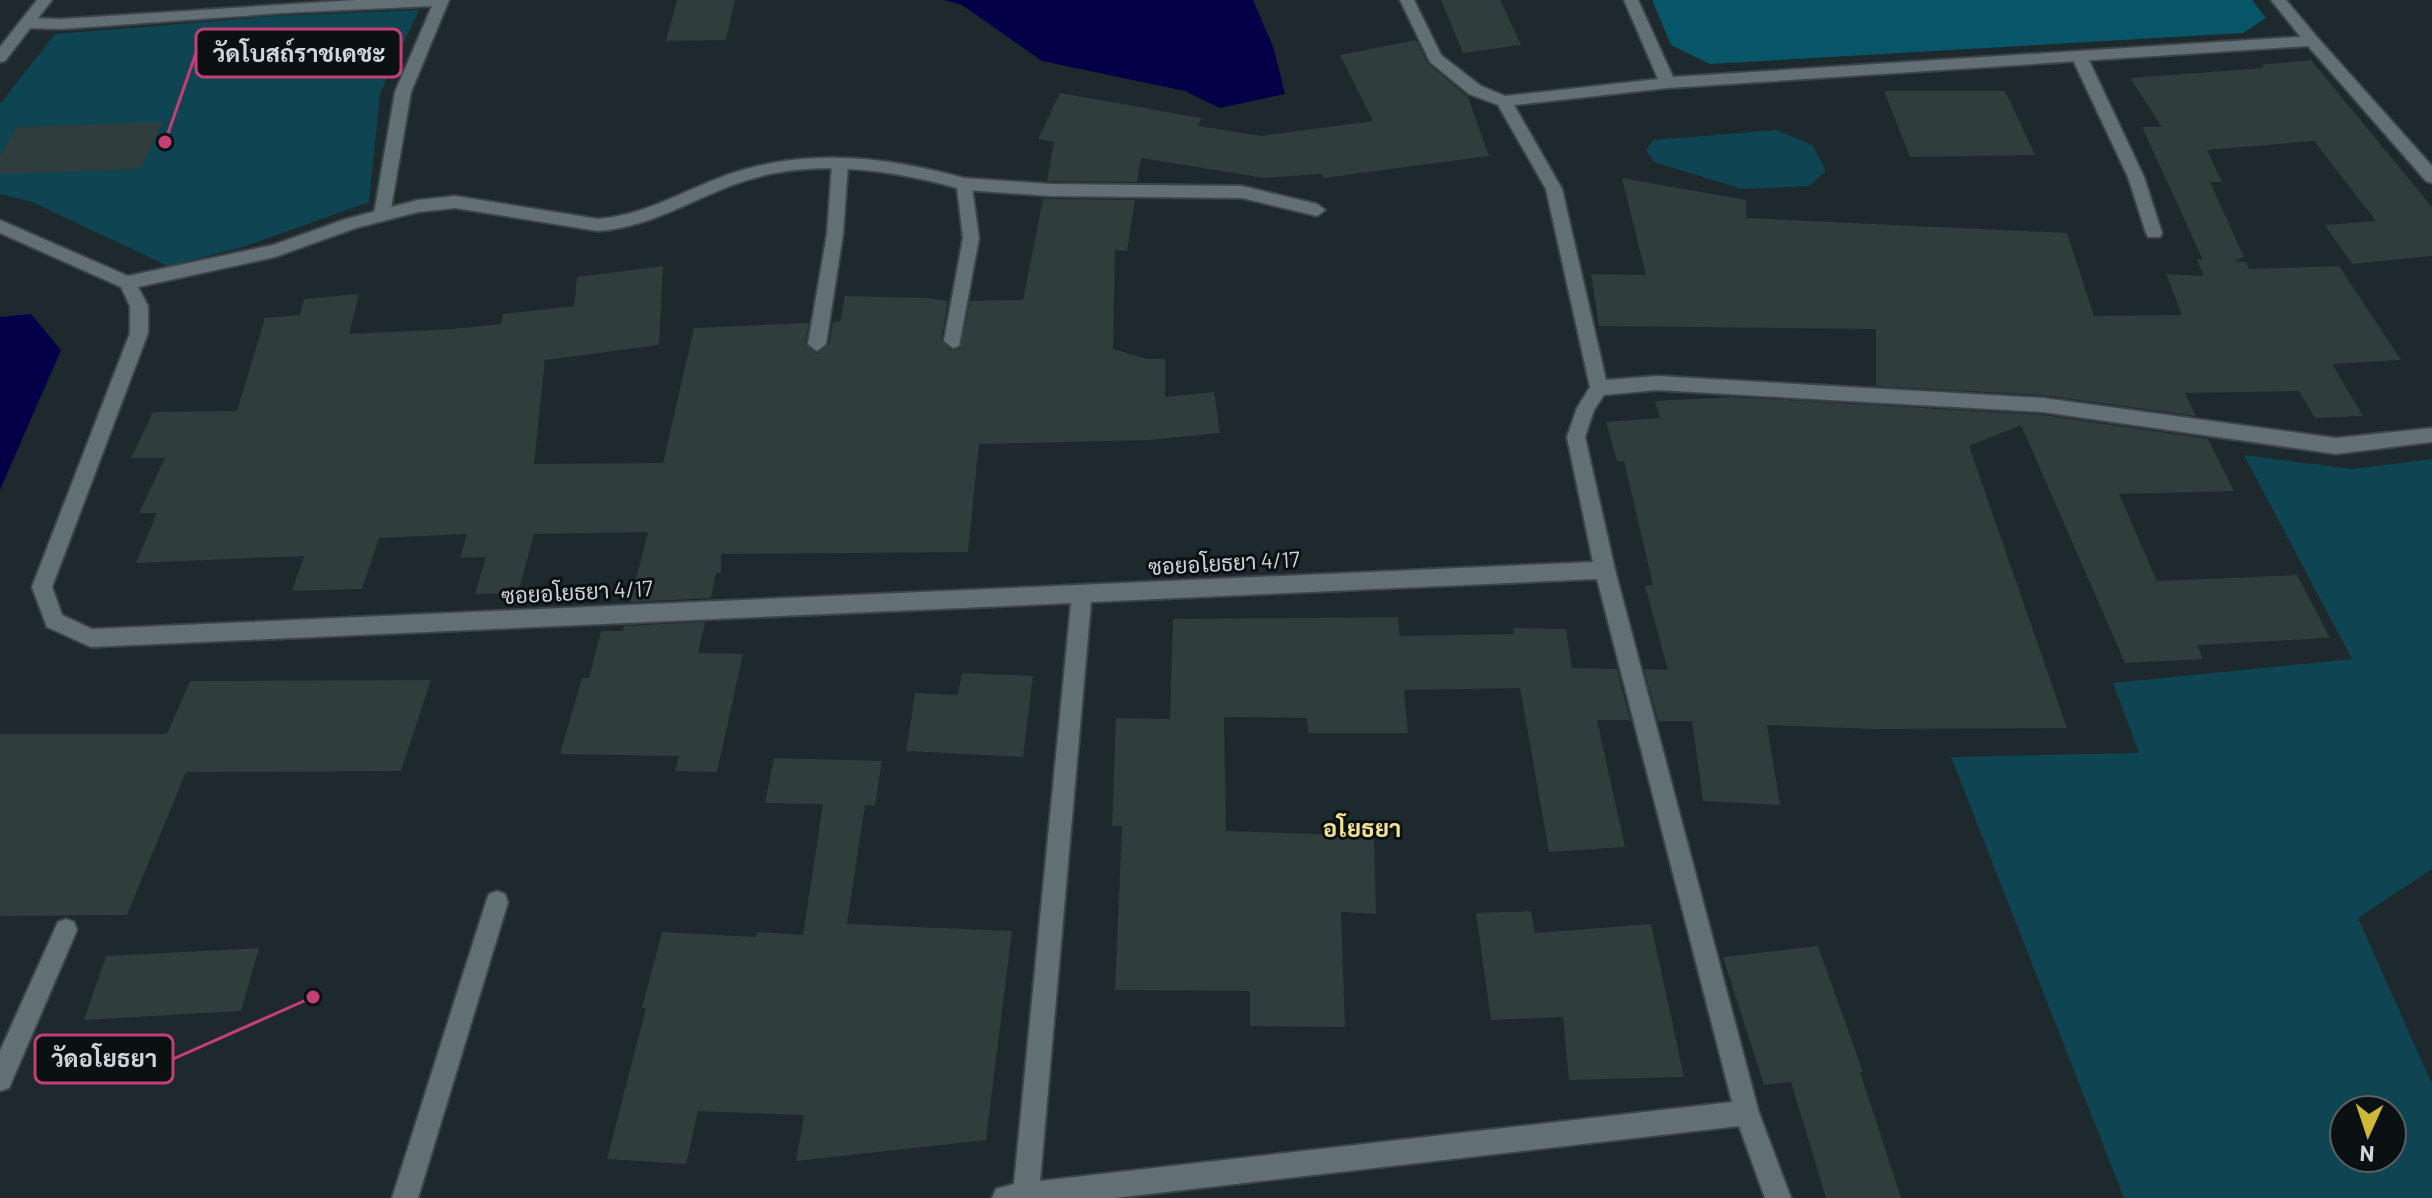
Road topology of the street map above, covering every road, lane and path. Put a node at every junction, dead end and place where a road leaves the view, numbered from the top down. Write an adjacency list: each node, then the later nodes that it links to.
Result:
1 (45, 0): 6 (street)
2 (442, 0): 6 (street); 16 (street)
3 (1407, 0): 11 (street)
4 (1631, 0): 10 (street)
5 (2278, 0): 7 (street)
6 (27, 23): 9 (street)
7 (2312, 41): 8 (street); 13 (street)
8 (2079, 56): 10 (street); 18 (street)
9 (0, 57)
10 (1668, 83): 11 (street)
11 (1504, 101): 22 (street)
12 (840, 164): 14 (street); 16 (street); 21 (street)
13 (2432, 177)
14 (965, 184): 15 (street); 20 (street)
15 (1317, 210)
16 (382, 214): 19 (street)
17 (0, 226): 19 (street)
18 (2154, 233)
19 (127, 283): 25 (street, ซอยอโยธยา 4/17)
20 (953, 341)
21 (817, 344)
22 (1599, 388): 23 (street); 24 (street)
23 (2432, 435)
24 (1605, 570): 25 (street, ซอยอโยธยา 4/17); 29 (street)
25 (1082, 593): 30 (street)
26 (497, 902): 31 (street)
27 (66, 930): 28 (street)
28 (0, 1079)
29 (1747, 1113): 30 (street); 32 (street)
30 (1015, 1196)
31 (405, 1198)
32 (1778, 1198)

